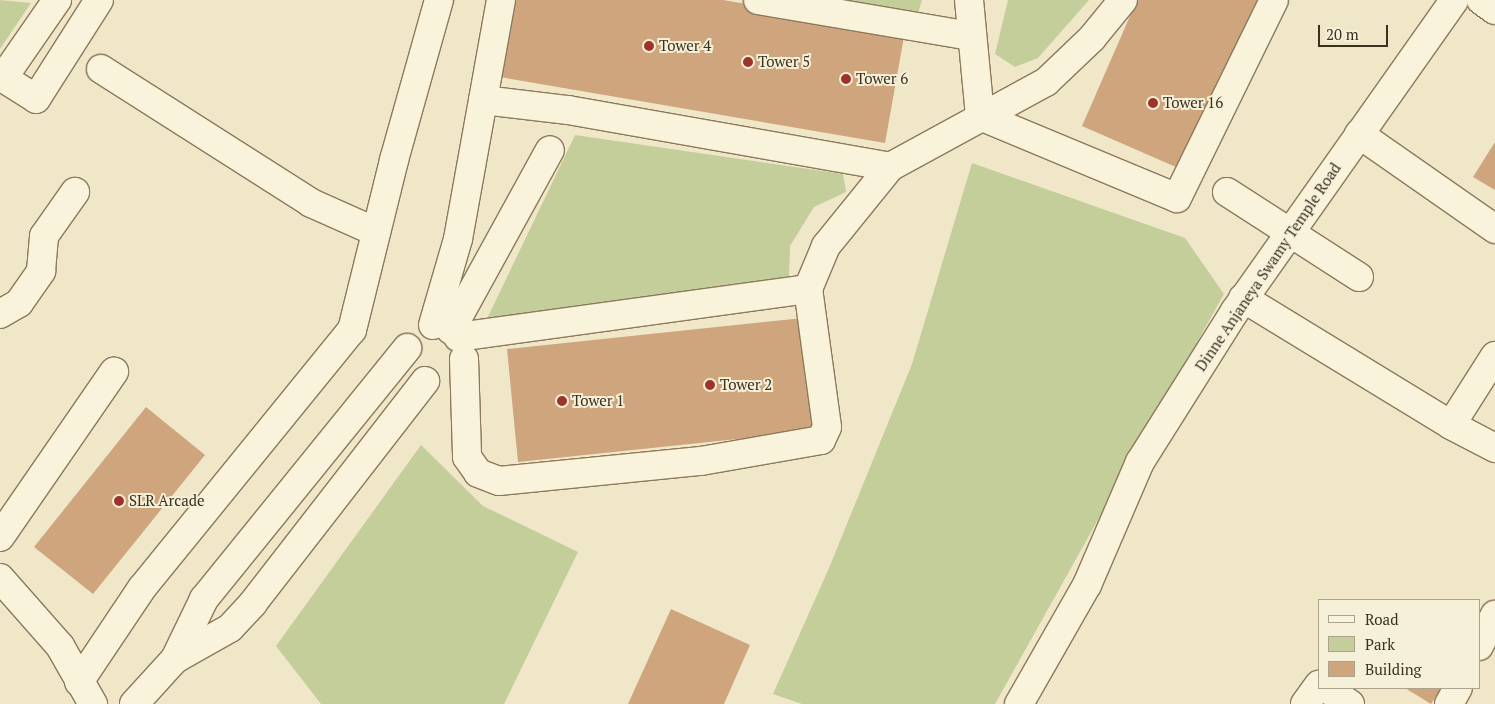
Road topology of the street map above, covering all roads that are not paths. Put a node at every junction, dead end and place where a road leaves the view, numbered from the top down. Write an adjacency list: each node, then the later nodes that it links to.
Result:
1 (57, 0): 14 (street)
2 (99, 0): 14 (street)
3 (439, 0): 23 (street)
4 (501, 0): 15 (street)
5 (758, 0): 12 (street)
6 (969, 0): 12 (street)
7 (1123, 0): 16 (street)
8 (1274, 0): 16 (street)
9 (1454, 0): 17 (street, Dinne Anjaneya Swamy Temple Road)
10 (1481, 0): 11 (street)
11 (1495, 10)
12 (970, 36): 16 (street)
13 (101, 69): 23 (street)
14 (2, 77)
15 (483, 100): 19 (street); 29 (street)
16 (980, 116): 19 (street)
17 (1359, 134): 22 (street); 24 (street, Dinne Anjaneya Swamy Temple Road)
18 (550, 150): 29 (street)
19 (890, 167): 26 (street)
20 (75, 192): 28 (street)
21 (1227, 192): 24 (street)
22 (1495, 229)
23 (376, 232): 44 (street)
24 (1289, 233): 25 (street); 27 (street, Dinne Anjaneya Swamy Temple Road)
25 (1359, 277)
26 (808, 289): 29 (street); 29 (street)
27 (1243, 298): 34 (street); 46 (street, Dinne Anjaneya Swamy Temple Road)
28 (0, 314)
29 (451, 338): 30 (street); 33 (street)
30 (407, 348): 33 (street); 40 (street)
31 (1495, 356): 34 (street)
32 (114, 372): 36 (street)
33 (425, 381): 40 (street)
34 (1451, 424): 35 (street)
35 (1495, 448)
36 (0, 536)
37 (0, 578): 44 (street)
38 (1495, 615): 39 (street)
39 (1480, 644)
40 (175, 659): 45 (street)
41 (1318, 686): 47 (street)
42 (1328, 689): 48 (street)
43 (1457, 689): 49 (street)
44 (86, 693)
45 (134, 704)
46 (1018, 704)
47 (1305, 704)
48 (1350, 704)
49 (1449, 704)

